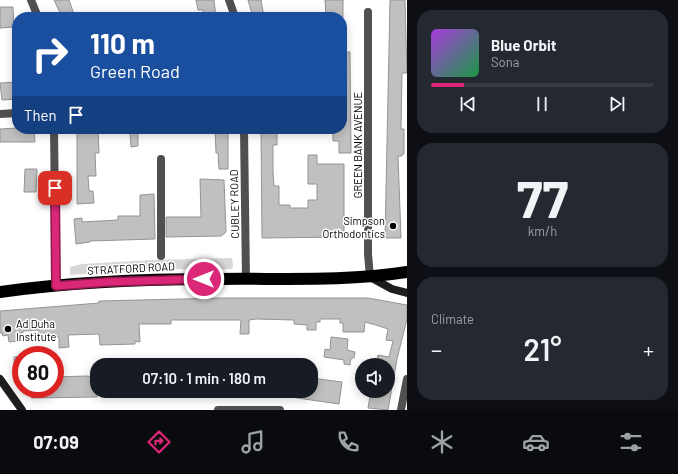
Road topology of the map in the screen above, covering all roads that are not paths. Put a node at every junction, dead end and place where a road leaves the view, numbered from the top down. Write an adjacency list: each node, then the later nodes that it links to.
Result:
1 (32, 0): 3 (street)
2 (230, 0): 4 (street)
3 (36, 12)
4 (234, 12)
5 (368, 12): 13 (street, GREEN BANK AVENUE)
6 (12, 113): 7 (street)
7 (0, 114)
8 (54, 134): 15 (street)
9 (244, 134): 14 (street, CUBLEY ROAD)
10 (161, 159): 11 (street)
11 (161, 256)
12 (407, 272): 13 (highway, STRATFORD ROAD)
13 (370, 277): 14 (highway, STRATFORD ROAD); 17 (street)
14 (246, 278): 15 (highway, STRATFORD ROAD)
15 (56, 286): 16 (highway, STRATFORD ROAD)
16 (0, 292)
17 (407, 293)
18 (0, 379): 20 (street)
19 (407, 379): 23 (street)
20 (22, 410)
21 (218, 410): 22 (street)
22 (280, 410)
23 (401, 410)

